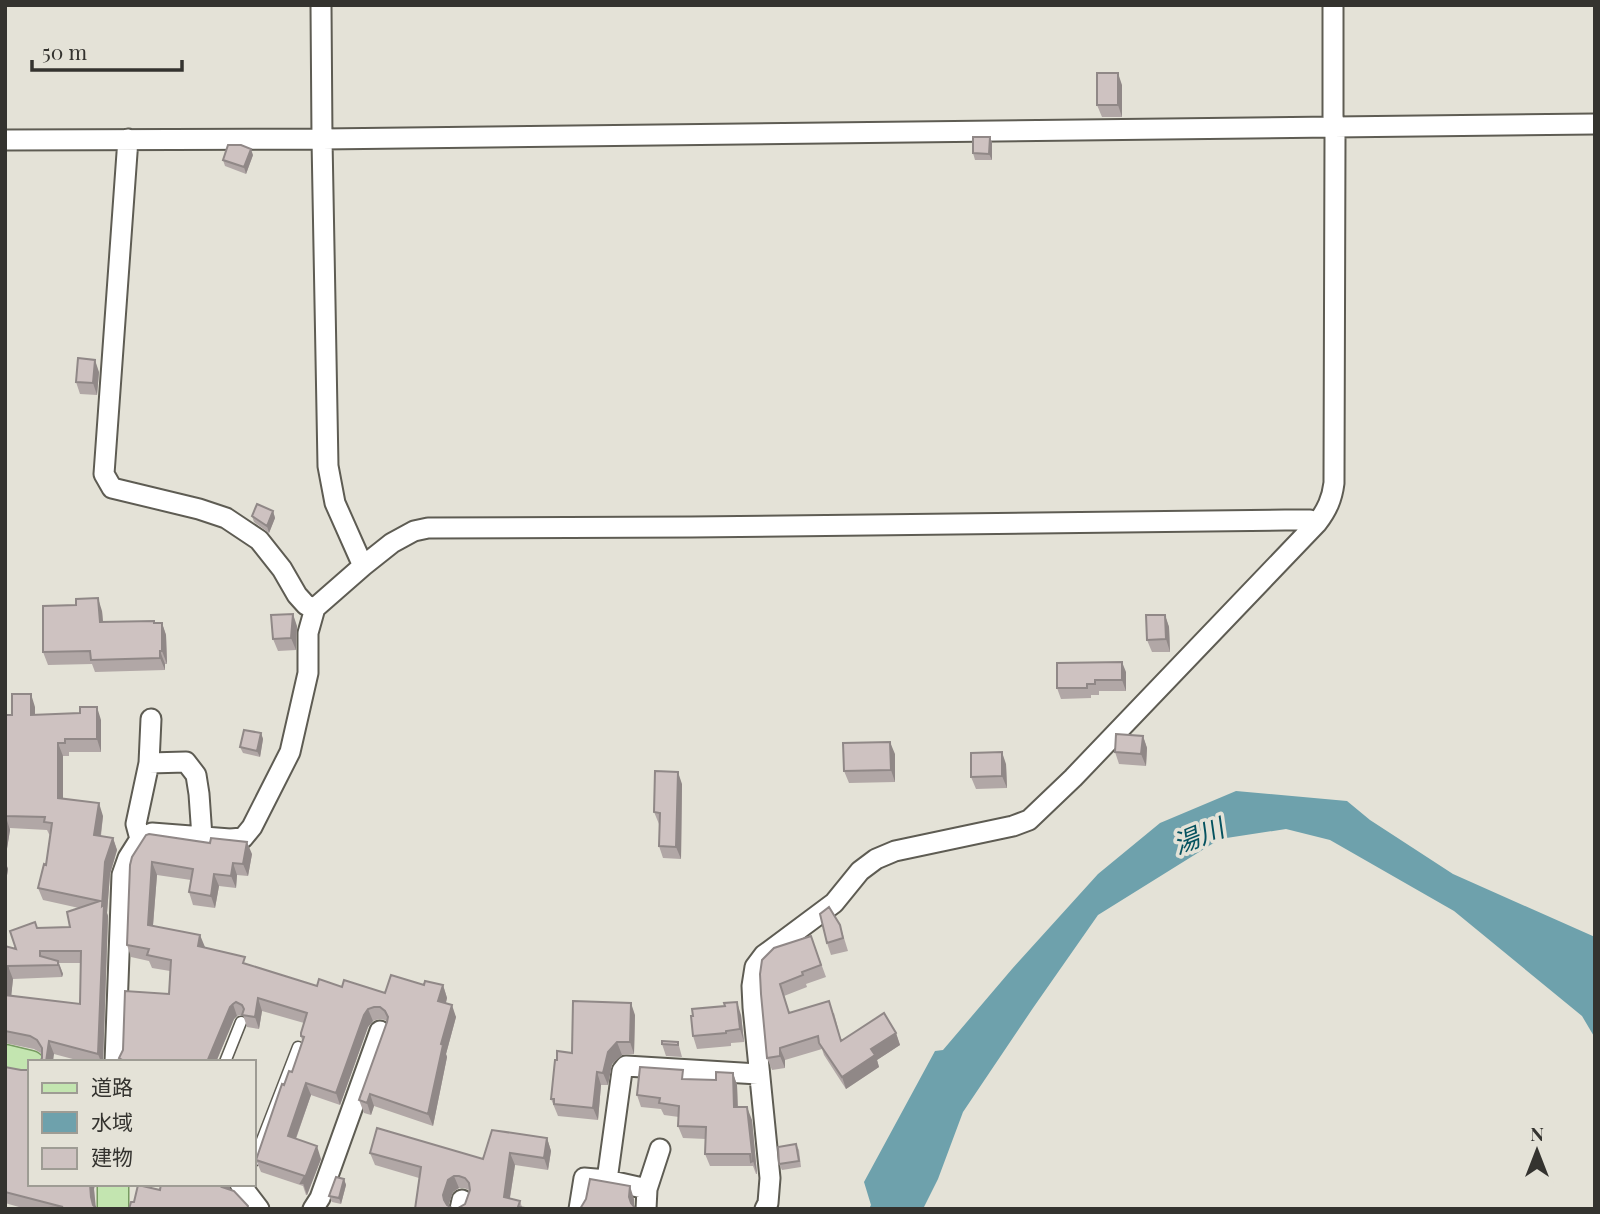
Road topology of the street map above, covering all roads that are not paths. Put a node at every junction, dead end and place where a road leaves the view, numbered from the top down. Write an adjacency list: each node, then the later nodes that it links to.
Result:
1 (321, 5): 6 (street)
2 (1333, 5): 4 (street)
3 (1595, 124): 4 (street)
4 (1335, 127): 6 (street); 8 (street)
5 (128, 139): 6 (street); 7 (street); 10 (street)
6 (322, 139): 9 (street)
7 (5, 140)
8 (1317, 523): 9 (street); 22 (street)
9 (363, 566): 10 (street)
10 (315, 608): 13 (street)
11 (150, 719): 12 (street)
12 (149, 763): 13 (street); 14 (street)
13 (202, 837): 14 (street)
14 (140, 839): 19 (street)
15 (241, 1022): 20 (lane)
16 (380, 1031): 31 (street)
17 (298, 1047): 24 (lane)
18 (5, 1060): 21 (main road)
19 (115, 1060)
20 (226, 1060)
21 (28, 1066)
22 (758, 1074): 25 (street); 34 (street)
23 (660, 1149): 28 (street)
24 (256, 1156)
25 (607, 1180): 28 (street); 32 (street)
26 (113, 1186): 29 (main road)
27 (244, 1186): 30 (street)
28 (647, 1189): 33 (street)
29 (113, 1209)
30 (259, 1209)
31 (313, 1209)
32 (579, 1209)
33 (646, 1209)
34 (765, 1209)

